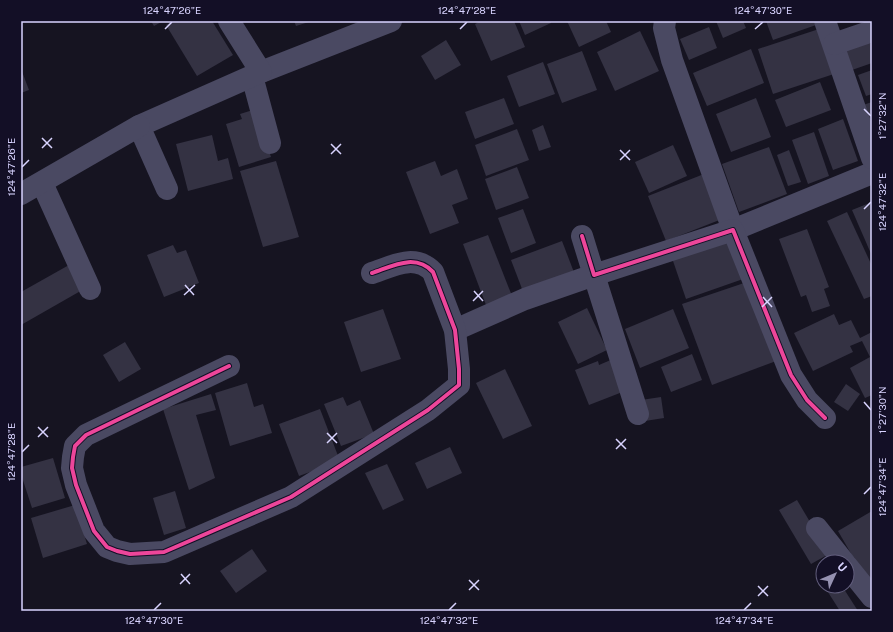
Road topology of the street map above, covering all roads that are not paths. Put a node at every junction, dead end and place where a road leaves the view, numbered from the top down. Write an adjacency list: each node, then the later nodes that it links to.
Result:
1 (229, 21): 7 (street)
2 (665, 21): 15 (street)
3 (826, 21): 6 (street)
4 (387, 22): 7 (street)
5 (872, 31): 6 (street)
6 (834, 44): 10 (street)
7 (256, 74): 8 (street); 9 (street)
8 (139, 126): 12 (street); 13 (street)
9 (270, 143)
10 (872, 158)
11 (872, 173): 15 (street)
12 (42, 183): 14 (street); 19 (street)
13 (167, 189)
14 (21, 194)
15 (733, 230): 18 (street); 23 (street)
16 (582, 236): 18 (street)
17 (372, 273): 20 (street)
18 (594, 275): 20 (street); 22 (street)
19 (90, 289)
20 (456, 330): 21 (street)
21 (230, 366)
22 (638, 414)
23 (825, 418)
24 (817, 528): 25 (street)
25 (838, 554)
26 (855, 576): 27 (street)
27 (872, 597)

